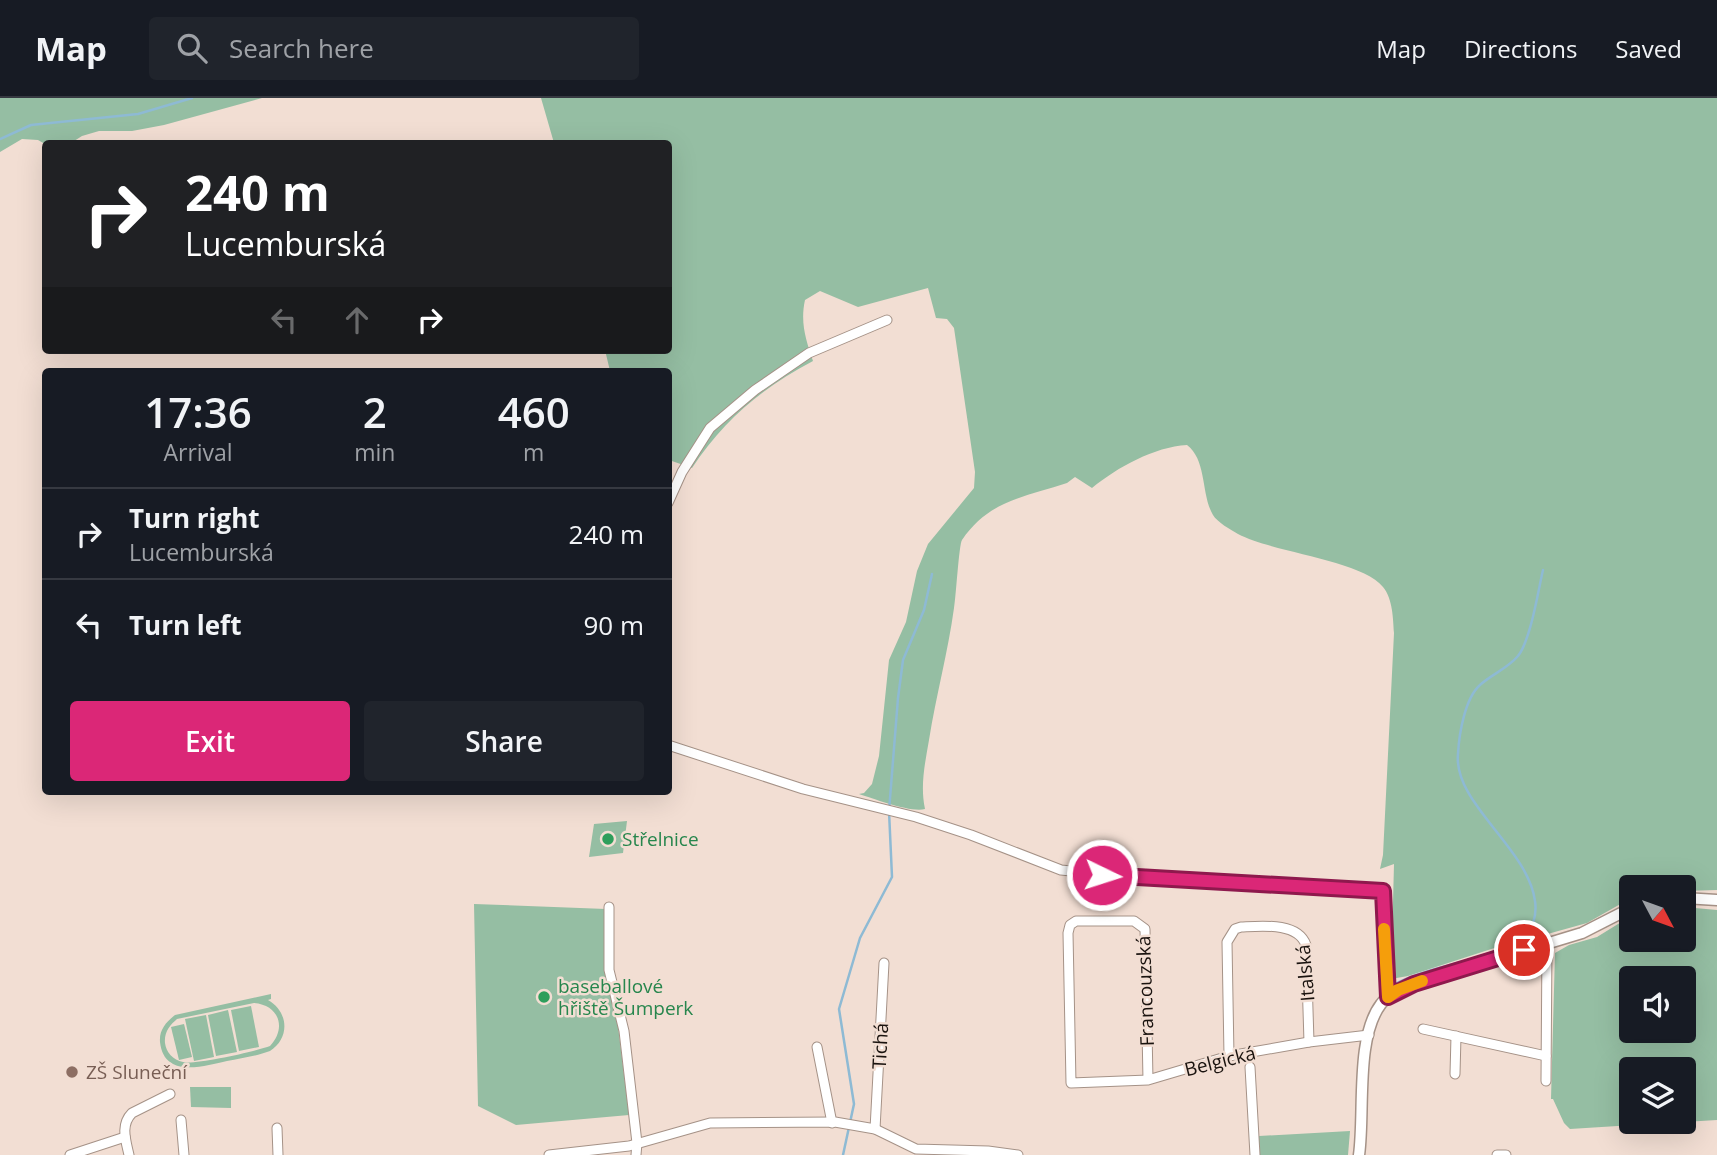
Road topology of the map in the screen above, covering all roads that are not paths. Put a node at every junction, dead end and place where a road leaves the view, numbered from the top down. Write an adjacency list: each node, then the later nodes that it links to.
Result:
1 (887, 320): 2 (street)
2 (672, 494)
3 (672, 746): 10 (street)
4 (1696, 899): 5 (street)
5 (1717, 900)
6 (609, 907): 29 (street)
7 (1619, 914): 8 (street)
8 (1547, 944): 10 (street); 17 (street)
9 (884, 963): 27 (street, Tichá)
10 (1388, 997): 12 (street)
11 (1423, 1029): 13 (street)
12 (1369, 1035): 14 (street, Belgická); 38 (street)
13 (1455, 1036): 17 (street); 19 (street)
14 (1308, 1042): 16 (street, Belgická); 16 (street, Italská)
15 (817, 1047): 25 (street)
16 (1229, 1056): 20 (street, Belgická)
17 (1546, 1056): 21 (street)
18 (1250, 1067): 37 (street)
19 (1455, 1074)
20 (1148, 1080): 22 (street, Belgická); 22 (street, Francouzská)
21 (1546, 1081)
22 (1071, 1083)
23 (170, 1094): 28 (street)
24 (181, 1119): 32 (street)
25 (832, 1123): 27 (street); 29 (street)
26 (276, 1128): 33 (street)
27 (875, 1129): 36 (street)
28 (125, 1137): 30 (street); 31 (street)
29 (637, 1143): 34 (street); 35 (street)
30 (70, 1155)
31 (128, 1155)
32 (184, 1155)
33 (278, 1155)
34 (549, 1155)
35 (636, 1155)
36 (1018, 1155)
37 (1255, 1155)
38 (1359, 1155)
39 (1497, 1155): 40 (street)
40 (1506, 1155)

